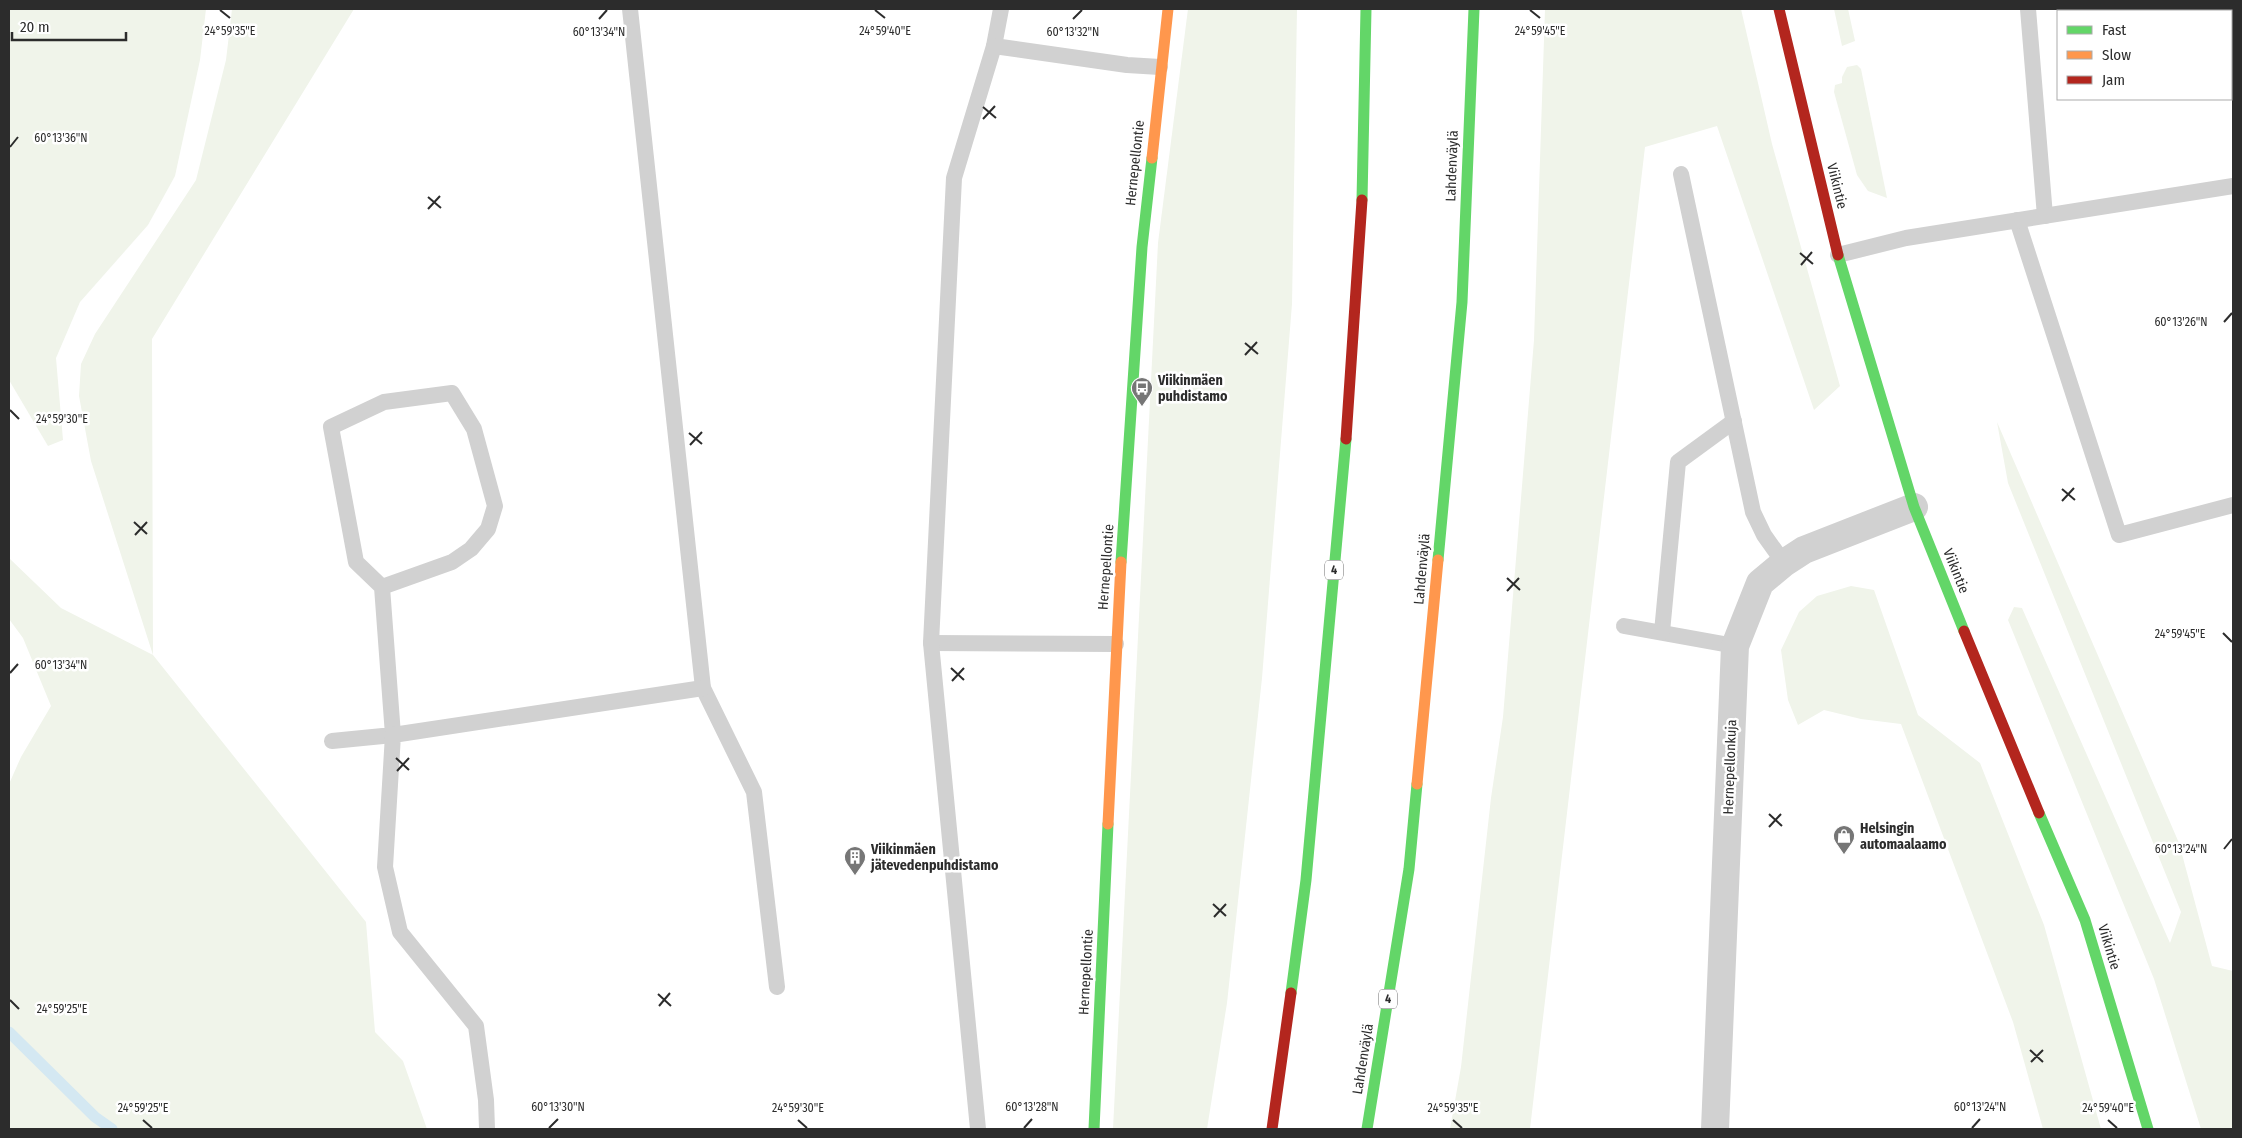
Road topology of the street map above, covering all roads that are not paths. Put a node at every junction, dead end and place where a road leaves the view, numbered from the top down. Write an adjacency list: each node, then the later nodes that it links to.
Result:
1 (630, 9): 25 (lane)
2 (1001, 9): 8 (lane)
3 (1168, 9): 9 (main road, Hernepellontie)
4 (1366, 9): 32 (main road, 4)
5 (1474, 9): 33 (main road, Lahdenväylä / 4)
6 (1779, 9): 14 (main road, Viikintie)
7 (2028, 9): 12 (lane)
8 (994, 46): 9 (lane); 22 (lane)
9 (1160, 67): 23 (main road, Hernepellontie)
10 (1681, 174): 15 (lane)
11 (2233, 186): 12 (lane)
12 (2045, 216): 13 (lane)
13 (2017, 220): 14 (lane); 16 (lane)
14 (1838, 255): 17 (main road, Viikintie)
15 (1734, 421): 18 (lane); 21 (lane)
16 (2233, 505)
17 (1914, 507): 18 (street, Hernepellonkuja); 35 (main road, Viikintie)
18 (1784, 563): 24 (street, Hernepellonkuja)
19 (382, 587): 19 (lane); 26 (lane)
20 (1624, 626): 21 (lane)
21 (1662, 632): 24 (lane)
22 (931, 643): 23 (lane); 30 (lane)
23 (1116, 644): 31 (main road, Hernepellontie)
24 (1735, 646): 34 (street, Hernepellonkuja)
25 (703, 688): 26 (lane); 28 (lane)
26 (393, 735): 27 (lane); 29 (lane)
27 (332, 741)
28 (777, 987)
29 (487, 1129)
30 (978, 1129)
31 (1094, 1129)
32 (1272, 1129)
33 (1367, 1129)
34 (1715, 1129)
35 (2148, 1129)

